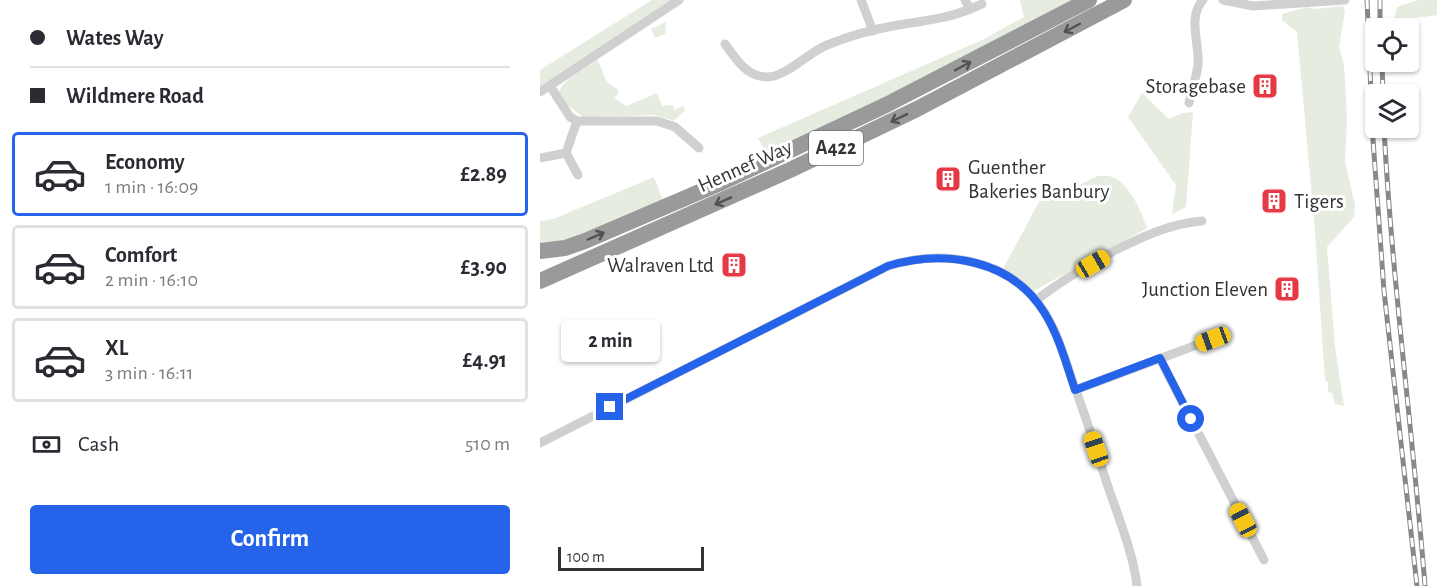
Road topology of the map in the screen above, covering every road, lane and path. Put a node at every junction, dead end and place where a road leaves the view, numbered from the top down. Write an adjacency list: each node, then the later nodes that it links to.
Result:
1 (679, 0): 13 (street)
2 (861, 0): 11 (street)
3 (1089, 0): 22 (highway, Hennef Way / A422, one-way to 3)
4 (1124, 0): 23 (highway, Hennef Way / A422, one-way to 23)
5 (1203, 0): 15 (street)
6 (1223, 0): 8 (street)
7 (1346, 0): 8 (street)
8 (1305, 1)
9 (968, 4): 10 (street); 11 (street)
10 (982, 4)
11 (873, 31): 12 (street)
12 (725, 44)
13 (550, 86): 14 (street); 16 (street)
14 (540, 92)
15 (1188, 103)
16 (577, 122): 17 (street); 18 (street)
17 (699, 148)
18 (566, 153): 19 (street); 20 (street)
19 (540, 158)
20 (578, 175)
21 (1202, 221): 24 (street)
22 (540, 251)
23 (540, 281)
24 (1036, 300): 27 (street); 28 (street)
25 (1213, 339): 26 (street)
26 (1160, 358): 27 (street); 29 (street)
27 (1075, 390): 30 (street)
28 (540, 443)
29 (1264, 560)
30 (1137, 586)

